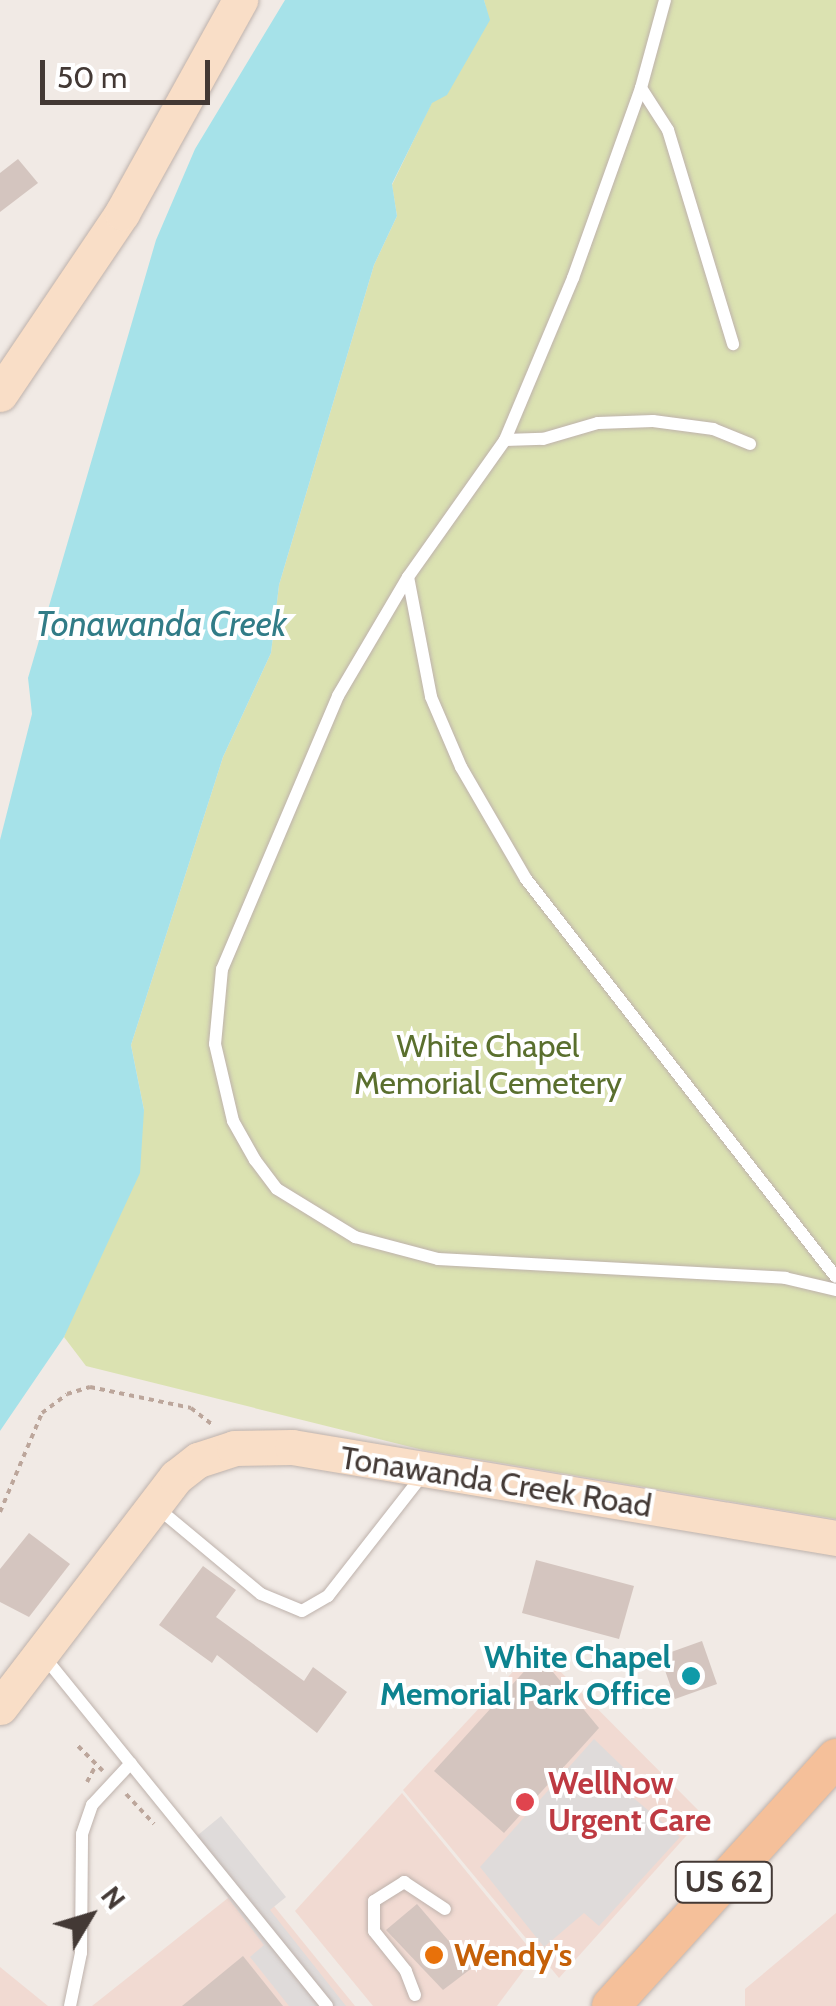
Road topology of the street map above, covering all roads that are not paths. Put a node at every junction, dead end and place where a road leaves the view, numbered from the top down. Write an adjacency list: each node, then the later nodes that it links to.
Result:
1 (240, 0): 5 (street)
2 (664, 0): 3 (lane)
3 (641, 88): 4 (lane); 6 (lane)
4 (734, 344)
5 (0, 394)
6 (505, 440): 7 (lane); 8 (lane)
7 (750, 444)
8 (408, 577): 9 (lane); 10 (lane)
9 (836, 1276)
10 (836, 1290)
11 (426, 1472): 12 (street, Tonawanda Creek Road); 12 (lane); 13 (street, Tonawanda Creek Road)
12 (161, 1496): 14 (street, Tonawanda Creek Road)
13 (836, 1538)
14 (41, 1653): 15 (street, Tonawanda Creek Road); 17 (lane)
15 (0, 1707)
16 (836, 1758): 22 (main road, US 62)
17 (132, 1763): 20 (lane); 21 (lane)
18 (445, 1909): 19 (lane)
19 (415, 1995)
20 (70, 2006)
21 (327, 2006)
22 (611, 2006)

